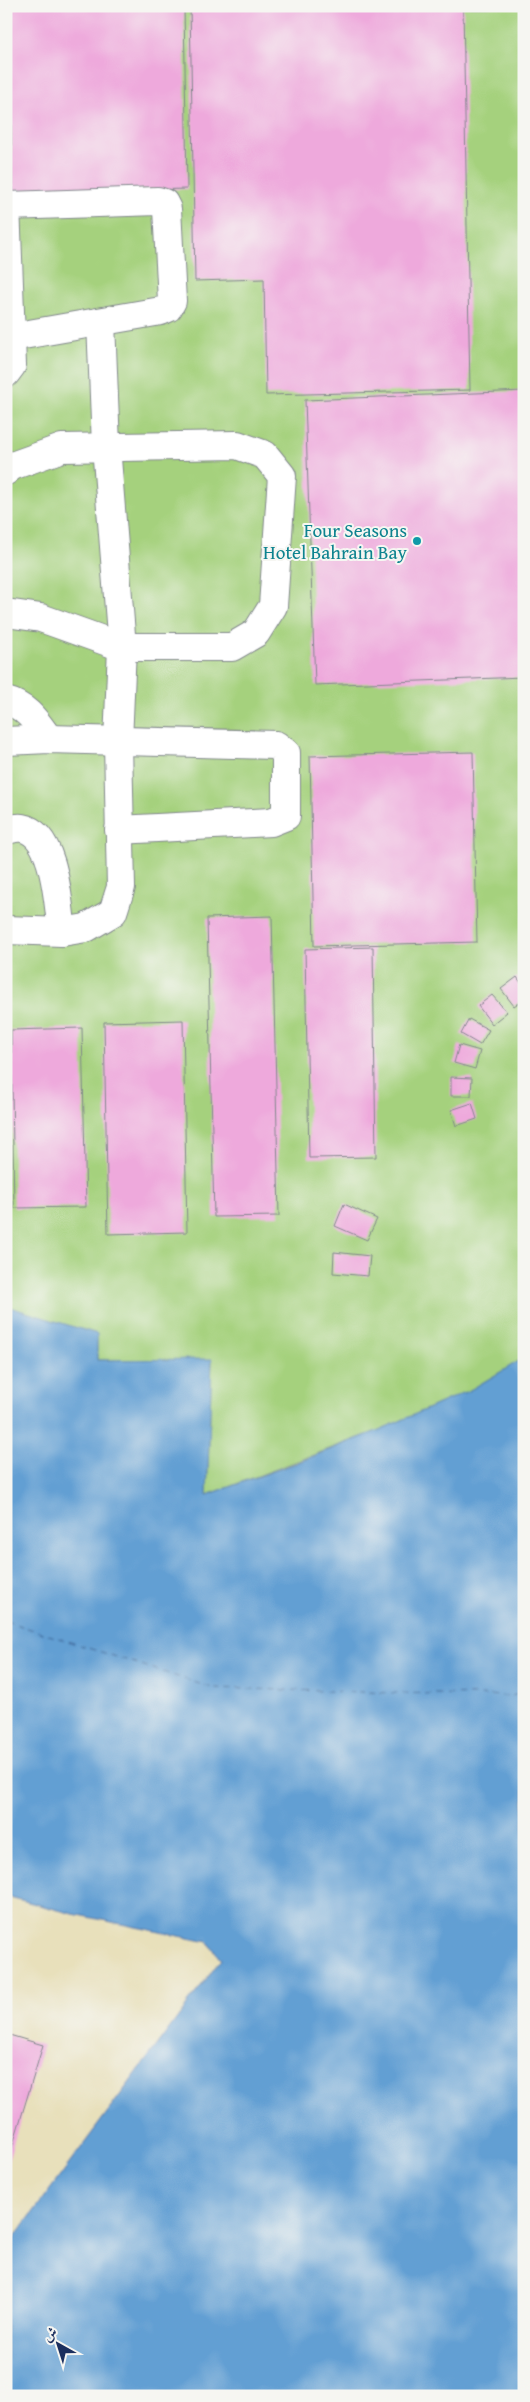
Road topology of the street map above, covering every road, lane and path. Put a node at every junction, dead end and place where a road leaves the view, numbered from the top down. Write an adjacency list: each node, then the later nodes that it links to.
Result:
1 (7, 205): 2 (street); 3 (street)
2 (101, 322): 3 (street); 5 (street)
3 (9, 338): 4 (street)
4 (6, 373)
5 (106, 446): 6 (street); 8 (street); 8 (street)
6 (6, 471)
7 (6, 612): 8 (street)
8 (122, 646): 12 (street)
9 (6, 701): 10 (street)
10 (49, 739): 11 (street); 12 (street)
11 (6, 741)
12 (118, 742): 14 (street); 14 (street)
13 (6, 830): 16 (street)
14 (119, 830): 16 (street)
15 (6, 930): 16 (street)
16 (62, 932)

